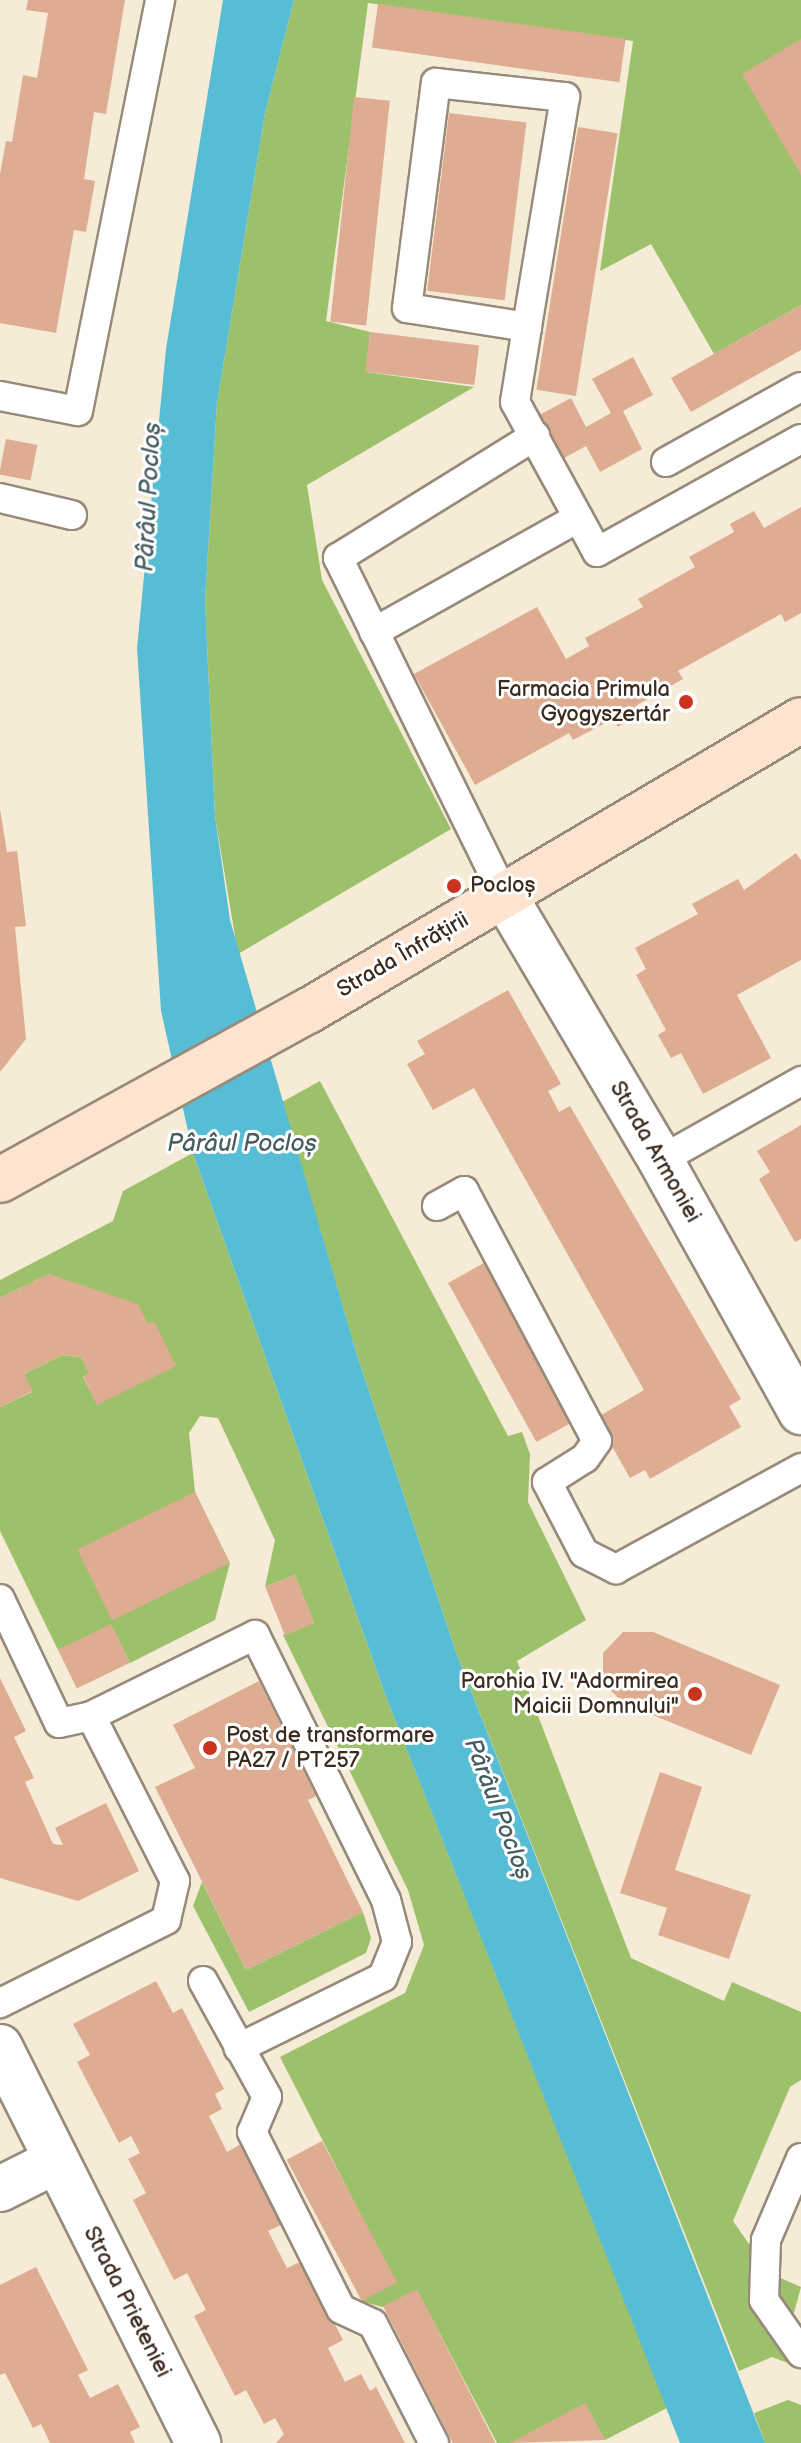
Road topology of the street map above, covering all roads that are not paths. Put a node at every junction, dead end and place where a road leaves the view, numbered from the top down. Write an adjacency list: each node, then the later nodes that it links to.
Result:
1 (160, 0): 4 (lane)
2 (527, 327): 2 (lane); 5 (lane)
3 (801, 387): 7 (lane)
4 (0, 396)
5 (535, 436): 10 (lane); 11 (lane)
6 (801, 439): 10 (lane)
7 (666, 462)
8 (0, 498): 9 (lane)
9 (72, 515)
10 (578, 518): 11 (lane)
11 (374, 632): 13 (lane)
12 (801, 720): 13 (street, Strada Înfrățirii)
13 (504, 895): 15 (street, Strada Armoniei); 16 (street, Strada Înfrățirii)
14 (801, 1081): 15 (lane)
15 (661, 1160): 18 (street, Strada Armoniei)
16 (0, 1180)
17 (437, 1206): 19 (lane)
18 (801, 1412)
19 (801, 1468)
20 (0, 1599): 21 (lane)
21 (91, 1716): 23 (lane); 25 (lane)
22 (203, 1981): 25 (lane)
23 (0, 2003)
24 (0, 2047): 27 (street, Strada Prieteniei)
25 (239, 2048): 31 (lane)
26 (801, 2158): 29 (lane)
27 (56, 2161): 28 (street); 30 (street, Strada Prieteniei)
28 (0, 2189)
29 (801, 2353)
30 (198, 2443)
31 (434, 2443)

